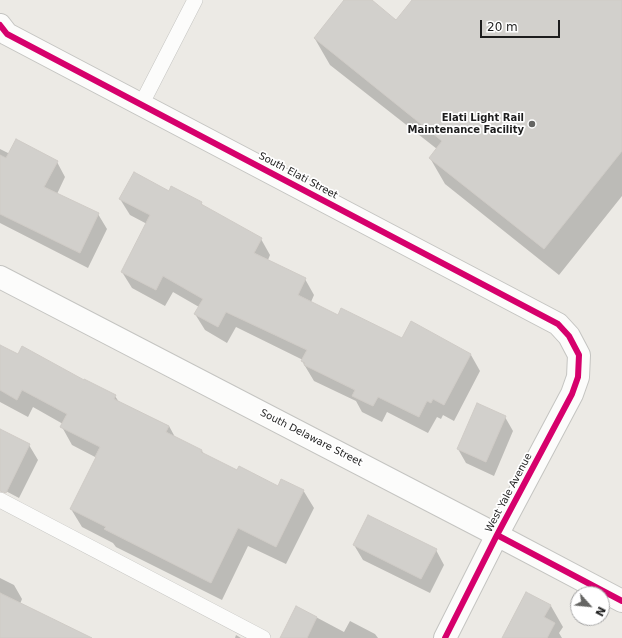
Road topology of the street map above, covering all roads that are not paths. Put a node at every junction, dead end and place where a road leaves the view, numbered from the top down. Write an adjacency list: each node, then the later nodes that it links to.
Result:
1 (195, 0): 3 (lane)
2 (0, 25): 3 (street, South Elati Street)
3 (141, 105): 5 (street, South Elati Street)
4 (0, 277): 7 (street, South Delaware Street)
5 (579, 355): 7 (street, West Yale Avenue)
6 (0, 500): 9 (lane)
7 (498, 535): 8 (street, South Delaware Street); 10 (street, West Yale Avenue)
8 (622, 601)
9 (264, 638)
10 (445, 638)

